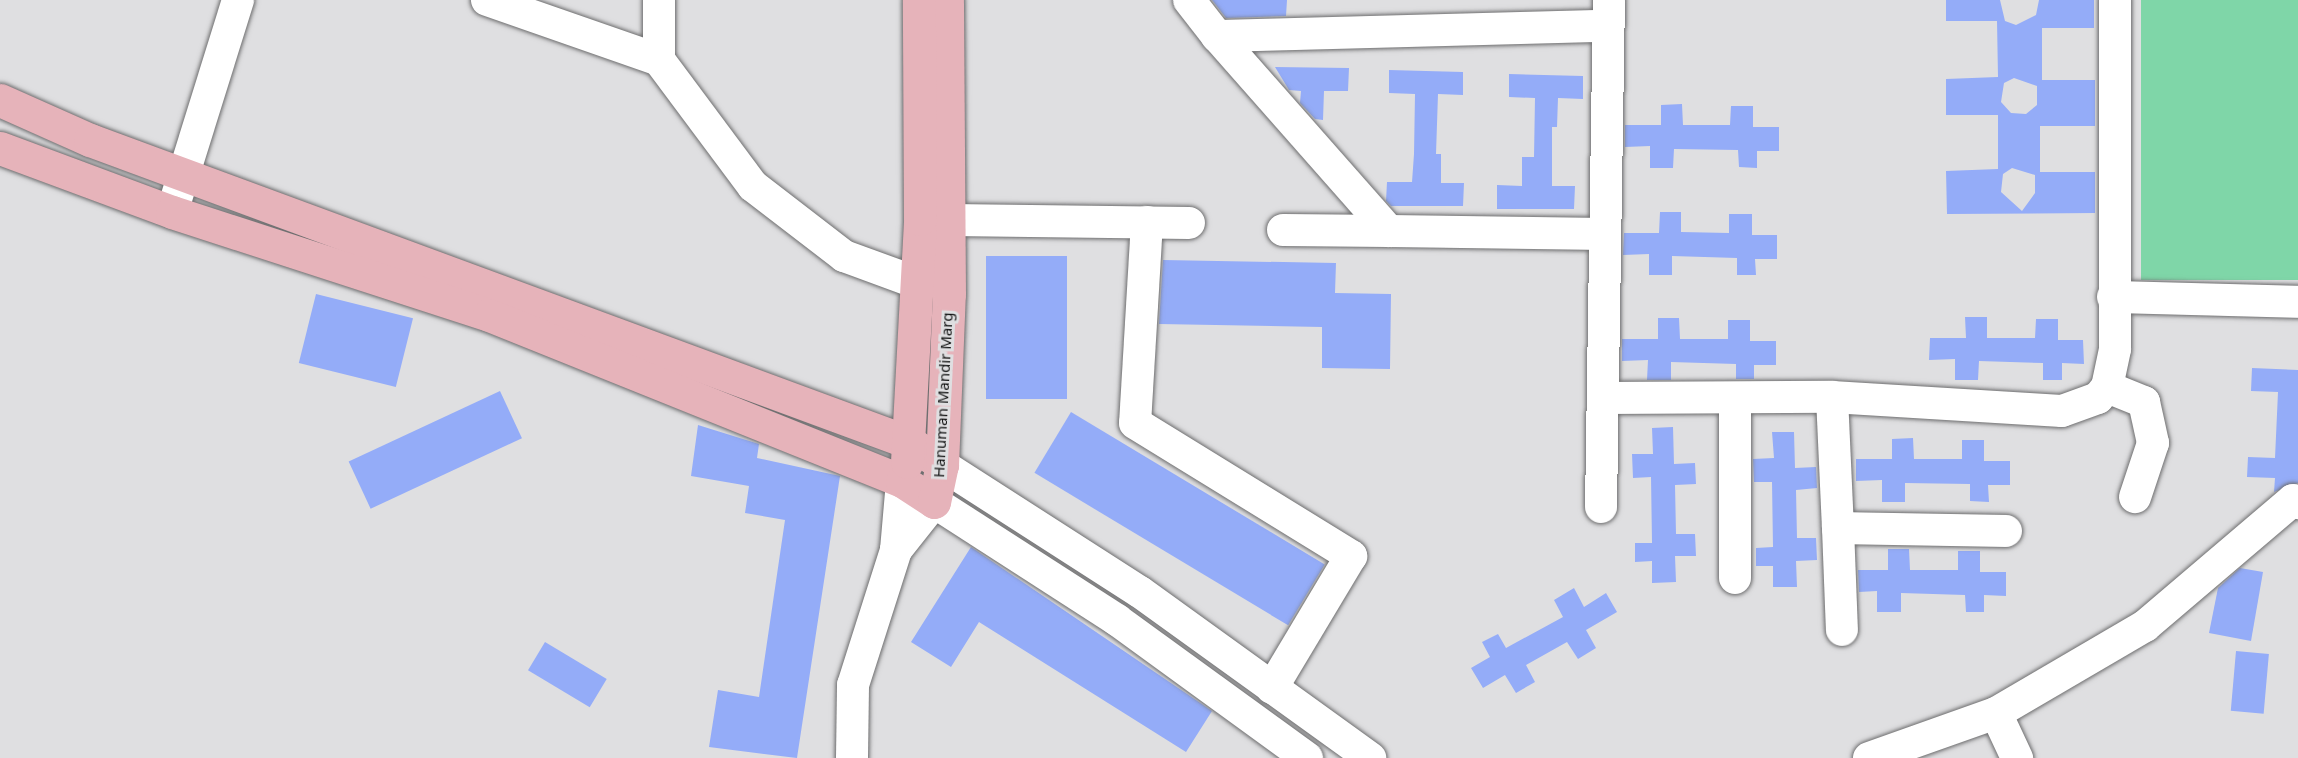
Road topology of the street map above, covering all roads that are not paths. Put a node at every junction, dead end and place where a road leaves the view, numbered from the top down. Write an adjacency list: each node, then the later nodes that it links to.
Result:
1 (238, 0): 13 (street)
2 (487, 0): 10 (street)
3 (659, 0): 10 (street)
4 (919, 0): 21 (main road, Hanuman Mandir Marg)
5 (947, 0): 15 (main road, Hanuman Mandir Marg)
6 (1189, 0): 9 (street)
7 (2115, 0): 22 (street)
8 (1609, 13): 9 (street); 20 (street)
9 (1218, 36): 19 (street)
10 (659, 60): 21 (street)
11 (0, 100): 13 (main road)
12 (0, 147): 14 (main road)
13 (184, 175): 14 (street); 30 (main road)
14 (172, 212): 32 (main road)
15 (951, 220): 16 (street); 25 (main road, Hanuman Mandir Marg)
16 (1147, 222): 17 (street); 42 (street)
17 (1189, 223)
18 (1283, 230): 19 (street)
19 (1389, 231): 20 (street)
20 (1605, 234): 28 (street)
21 (915, 282): 24 (main road, Hanuman Mandir Marg)
22 (2113, 297): 23 (street); 26 (street)
23 (2298, 302)
24 (914, 353): 25 (main road); 30 (main road, Hanuman Mandir Marg)
25 (946, 357): 31 (main road, Hanuman Mandir Marg)
26 (2107, 387): 27 (street); 33 (street)
27 (1832, 397): 29 (street); 37 (street)
28 (1603, 398): 29 (street); 36 (street)
29 (1735, 398): 40 (street)
30 (911, 443): 31 (main road); 32 (main road, Hanuman Mandir Marg)
31 (942, 465): 34 (main road, Hanuman Mandir Marg); 42 (street)
32 (902, 481): 34 (main road); 39 (street, Hanuman Mandir Marg)
33 (2135, 497)
34 (934, 502): 39 (street, Hanuman Mandir Marg); 45 (street)
35 (2298, 504): 43 (street)
36 (1601, 507)
37 (1838, 528): 38 (street); 41 (street)
38 (2006, 531)
39 (896, 550): 44 (street)
40 (1735, 578)
41 (1842, 630)
42 (1272, 688): 46 (street)
43 (1996, 713): 47 (street); 48 (street)
44 (852, 758)
45 (1307, 758)
46 (1370, 758)
47 (1869, 758)
48 (2017, 758)

